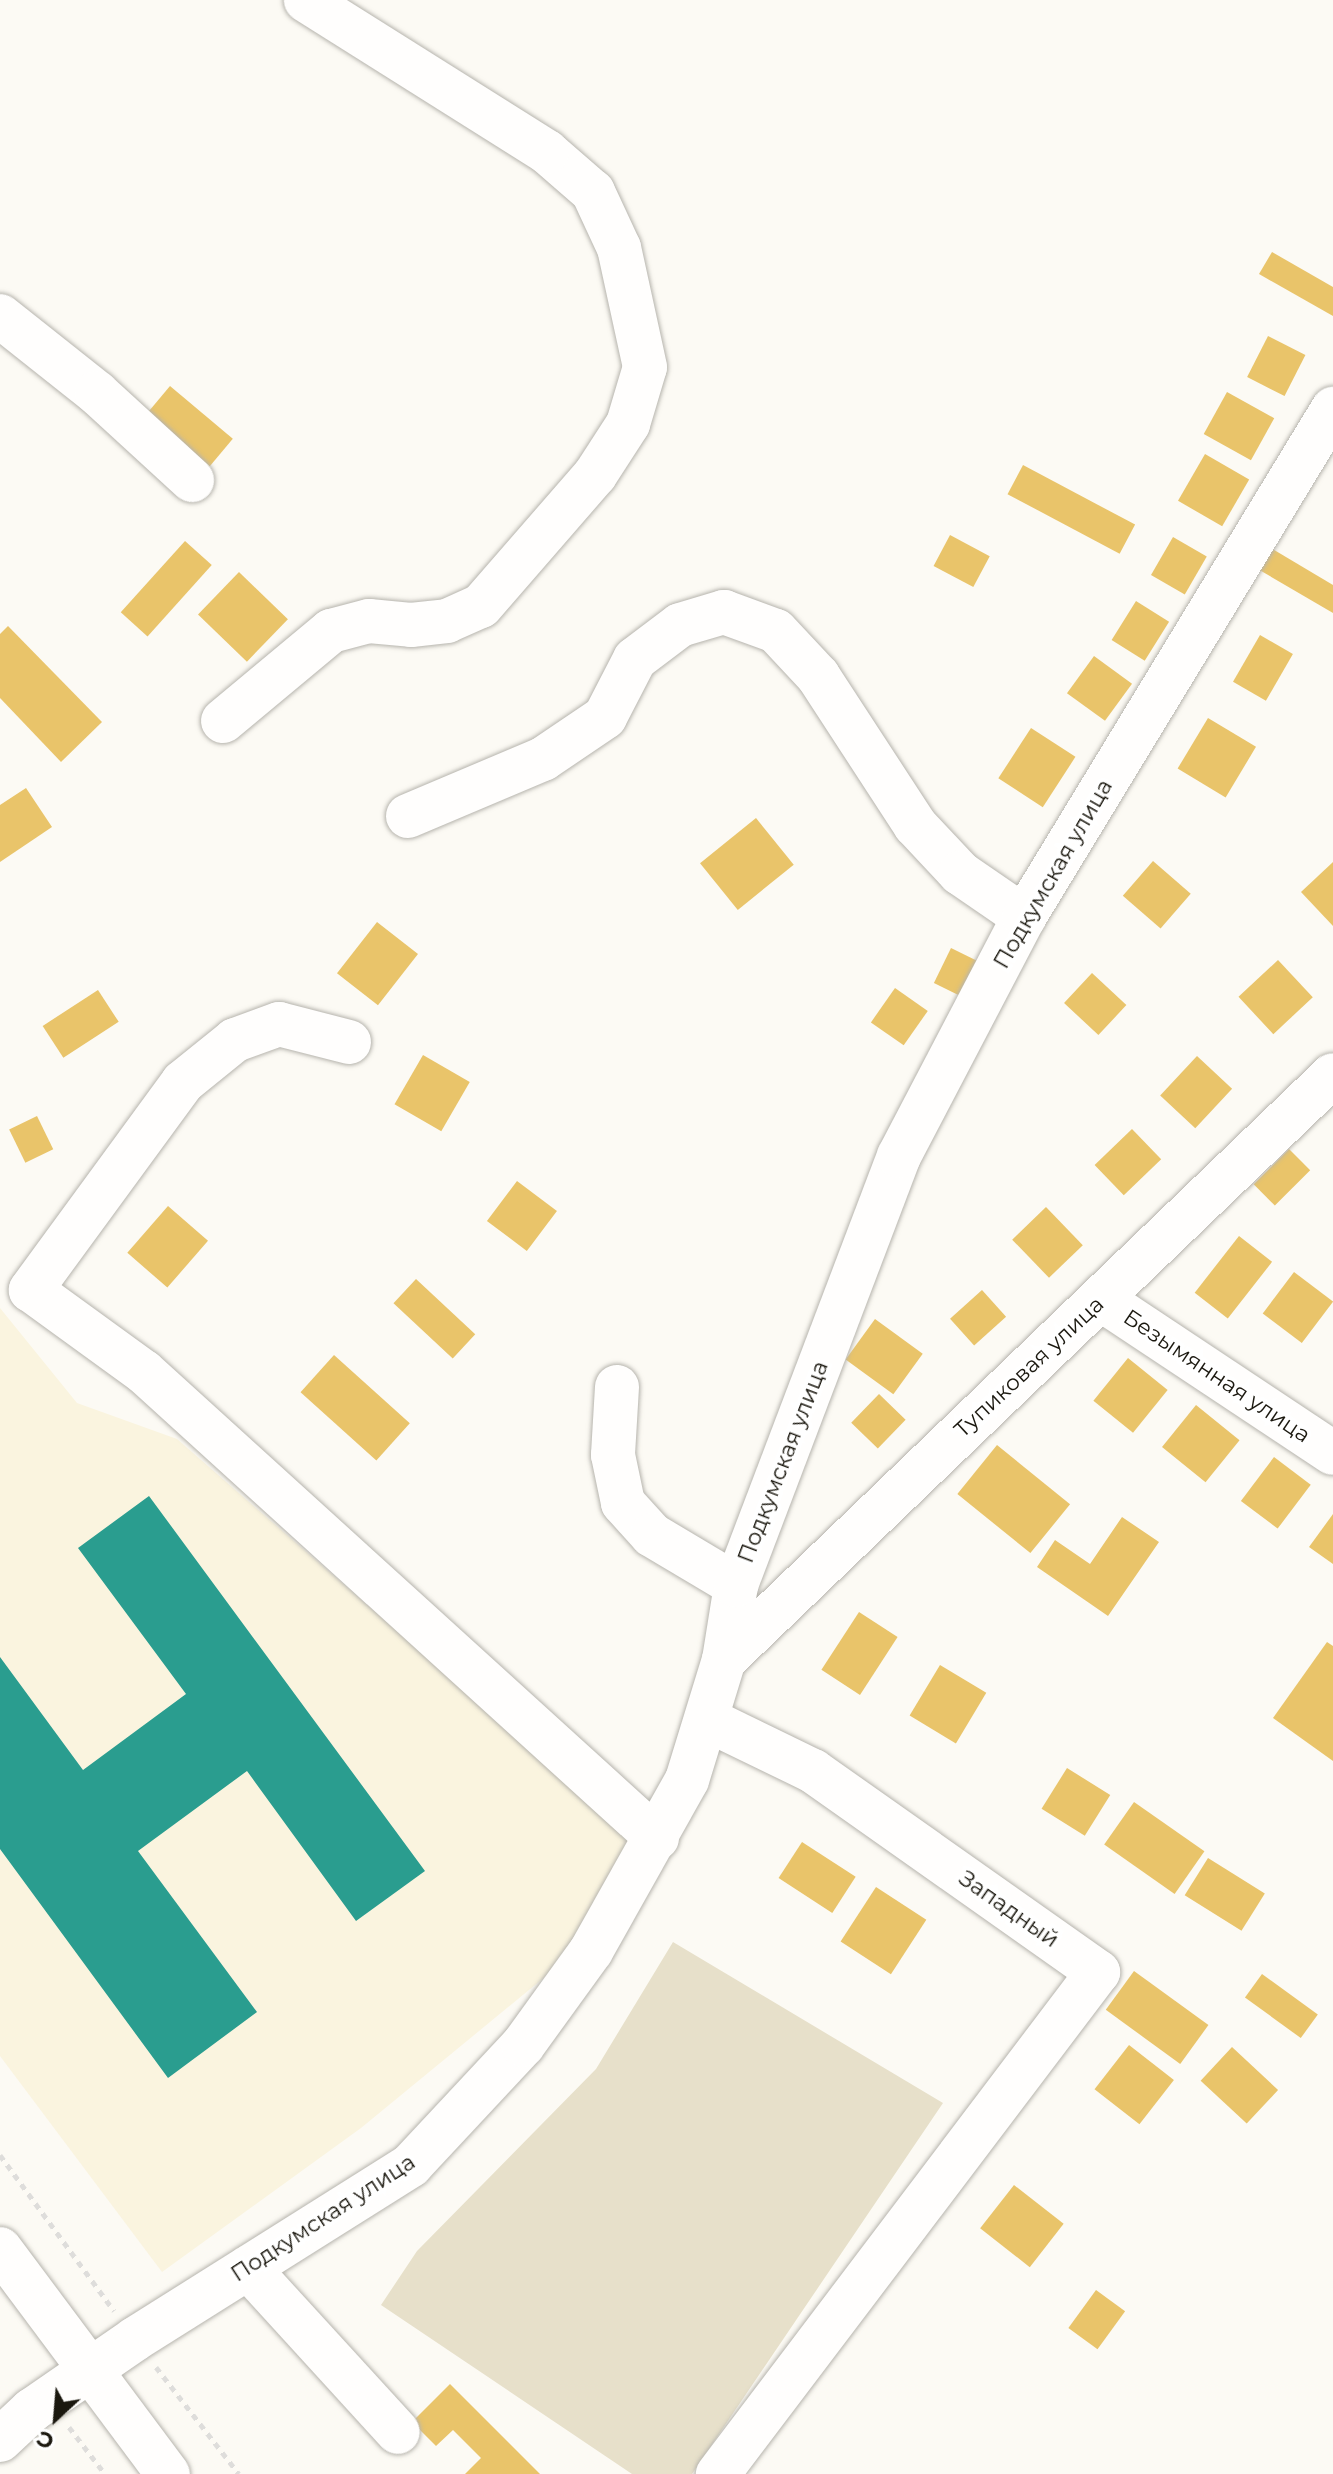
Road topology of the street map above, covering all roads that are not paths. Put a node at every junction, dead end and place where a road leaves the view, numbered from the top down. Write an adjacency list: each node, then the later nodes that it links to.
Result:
1 (306, 0): 5 (street)
2 (0, 316): 4 (street)
3 (1333, 409): 7 (street, Подкумская улица)
4 (192, 480)
5 (223, 721)
6 (408, 816): 7 (street)
7 (1024, 917): 13 (street, Подкумская улица)
8 (349, 1042): 16 (street)
9 (1333, 1075): 10 (street, Тупиковая улица)
10 (1101, 1299): 12 (street, Безымянная улица); 14 (street, Тупиковая улица)
11 (617, 1387): 13 (street)
12 (1333, 1453)
13 (736, 1585): 14 (street, Подкумская улица)
14 (724, 1660): 15 (street, Подкумская улица)
15 (708, 1720): 16 (street, Подкумская улица); 23 (street, Западный)
16 (657, 1838): 18 (street, Подкумская улица)
17 (0, 2249): 19 (street)
18 (248, 2268): 19 (street, Подкумская улица); 20 (street)
19 (90, 2371): 21 (street, Подкумская улица); 22 (street)
20 (398, 2432)
21 (0, 2440)
22 (168, 2474)
23 (718, 2474)

